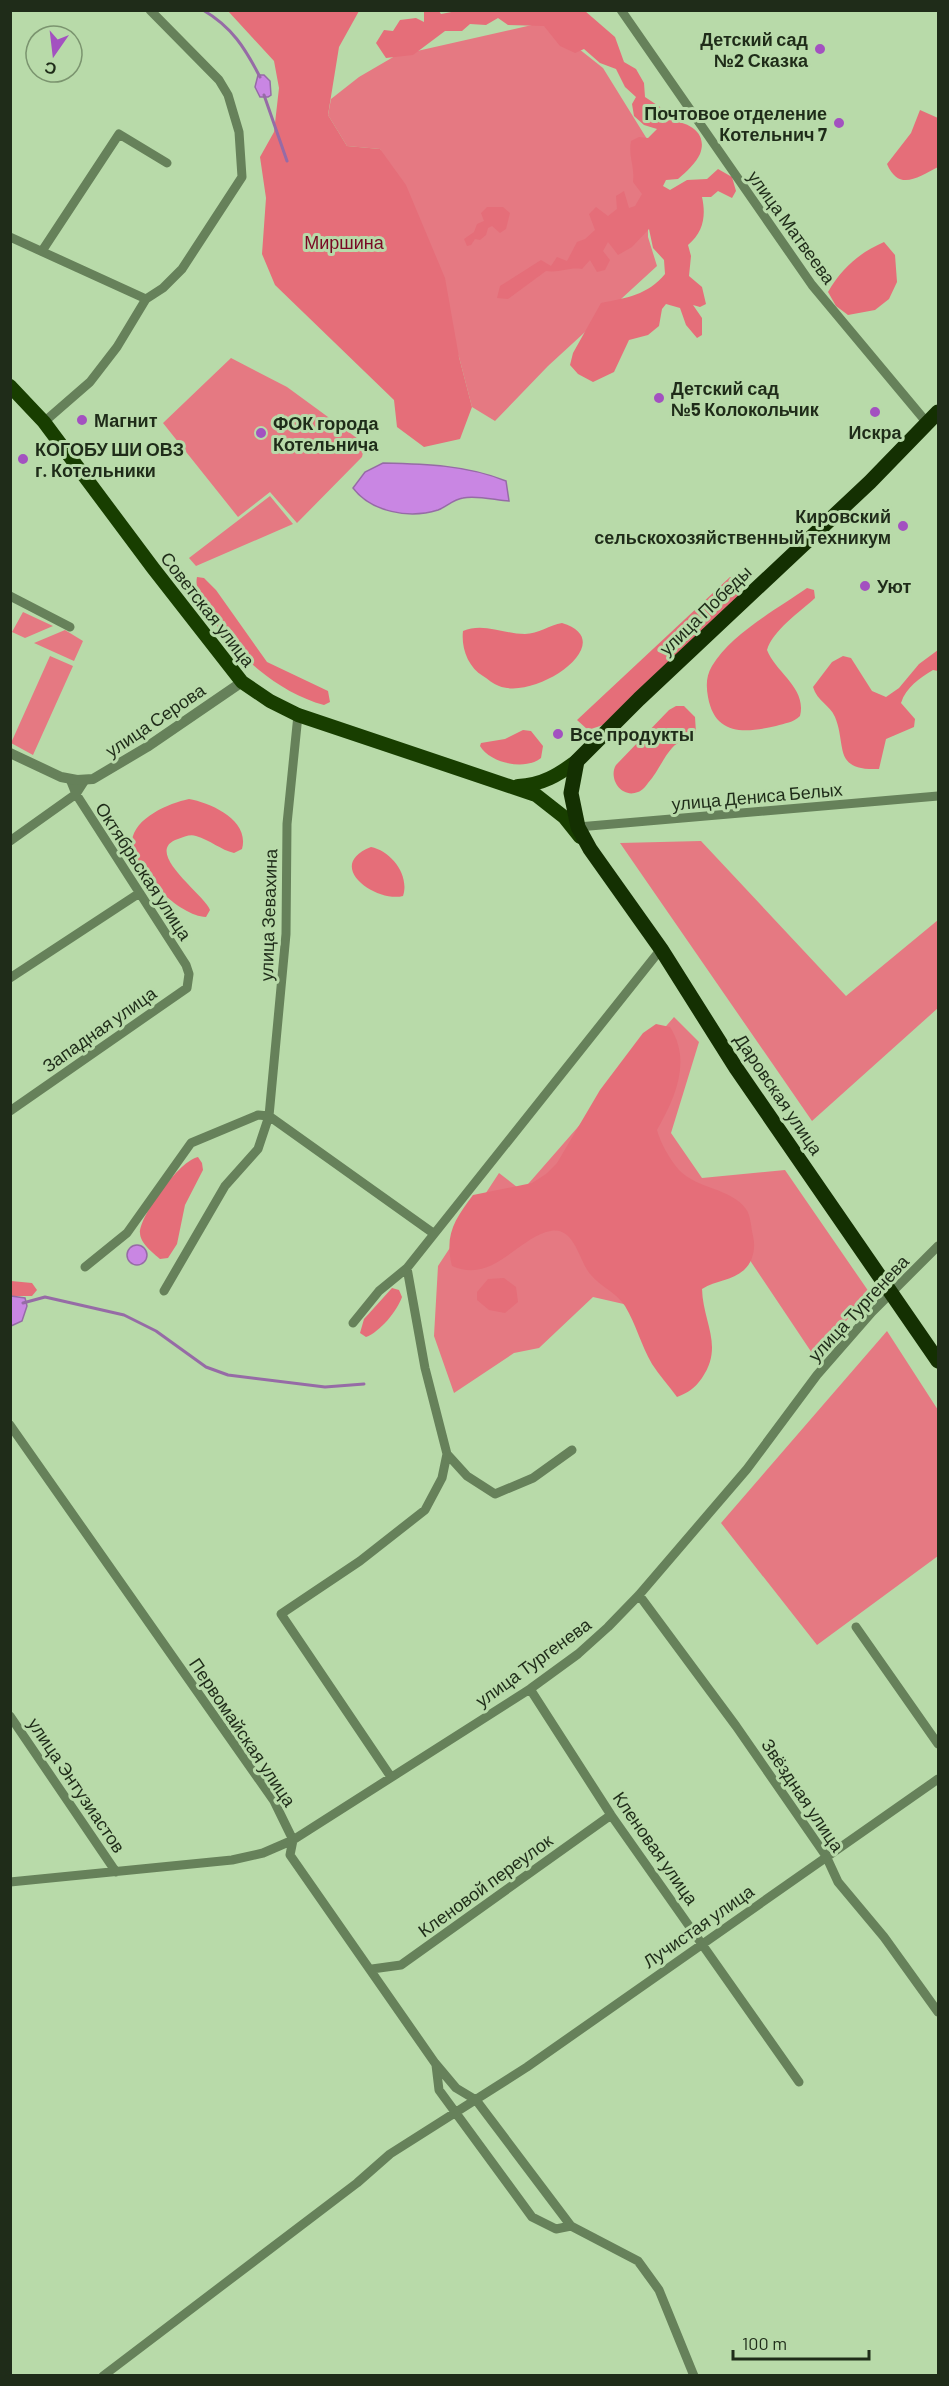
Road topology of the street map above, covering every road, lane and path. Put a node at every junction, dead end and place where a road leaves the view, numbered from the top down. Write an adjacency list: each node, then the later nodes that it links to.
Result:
1 (150, 10): 6 (street)
2 (621, 10): 8 (street, улица Матвеева)
3 (167, 163): 5 (street)
4 (10, 237): 5 (street)
5 (42, 251): 6 (street)
6 (146, 298): 9 (street)
7 (10, 386): 9 (main road, Советская улица)
8 (933, 418): 15 (highway, улица Победы)
9 (44, 422): 12 (main road, Советская улица)
10 (10, 596): 11 (street)
11 (70, 627)
12 (242, 682): 13 (main road, Советская улица); 17 (street, улица Серова)
13 (298, 715): 19 (main road, Советская улица); 31 (street, улица Зевахина)
14 (12, 755): 16 (street)
15 (577, 761): 18 (main road, улица Победы); 23 (highway, Даровская улица)
16 (70, 779): 17 (street); 20 (street, Октябрьская улица)
17 (85, 780): 20 (street)
18 (549, 780): 19 (main road, Советская улица)
19 (513, 787): 22 (main road, Советская улица)
20 (76, 794): 24 (street); 26 (street, Октябрьская улица)
21 (939, 796): 23 (street, улица Дениса Белых)
22 (549, 804): 25 (main road, Даровская улица)
23 (578, 827): 25 (highway, Даровская улица)
24 (10, 841)
25 (590, 849): 27 (highway, Даровская улица)
26 (138, 894): 28 (street, Октябрьская улица); 29 (street)
27 (661, 949): 32 (street); 37 (highway, Даровская улица)
28 (186, 966): 30 (street, Западная улица)
29 (10, 978)
30 (10, 1111)
31 (269, 1116): 32 (street); 34 (street); 36 (street, улица Зевахина)
32 (433, 1233): 35 (street)
33 (939, 1246): 37 (street, улица Тургенева)
34 (85, 1267)
35 (407, 1268): 38 (street); 42 (street)
36 (164, 1291)
37 (893, 1294): 39 (highway, Даровская улица); 43 (street, улица Тургенева)
38 (353, 1323)
39 (939, 1361)
40 (10, 1425): 51 (street, Первомайская улица)
41 (572, 1450): 42 (street)
42 (447, 1454): 48 (street)
43 (639, 1595): 45 (street, улица Тургенева); 52 (street, Звёздная улица)
44 (856, 1627): 47 (street)
45 (530, 1689): 48 (street, улица Тургенева); 50 (street, Кленовая улица)
46 (10, 1716): 53 (street, улица Энтузиастов)
47 (939, 1744)
48 (391, 1777): 51 (street, улица Тургенева)
49 (939, 1779): 52 (street, Лучистая улица)
50 (611, 1815): 55 (street, Кленовая улица); 56 (street, Кленовой переулок)
51 (292, 1840): 53 (street, улица Тургенева); 56 (street, Первомайская улица)
52 (826, 1856): 55 (street, Лучистая улица); 57 (street, Звёздная улица)
53 (116, 1872): 54 (street, улица Тургенева)
54 (10, 1882)
55 (703, 1942): 59 (street, Кленовая улица); 60 (street, Лучистая улица)
56 (372, 1970): 58 (street, Первомайская улица)
57 (939, 2012)
58 (435, 2063): 60 (street, Первомайская улица); 61 (street)
59 (799, 2082)
60 (476, 2100): 61 (street, Лучистая улица); 62 (street, Первомайская улица)
61 (455, 2114): 62 (street); 63 (street, Лучистая улица)
62 (571, 2226): 64 (street)
63 (104, 2376)
64 (694, 2376)

